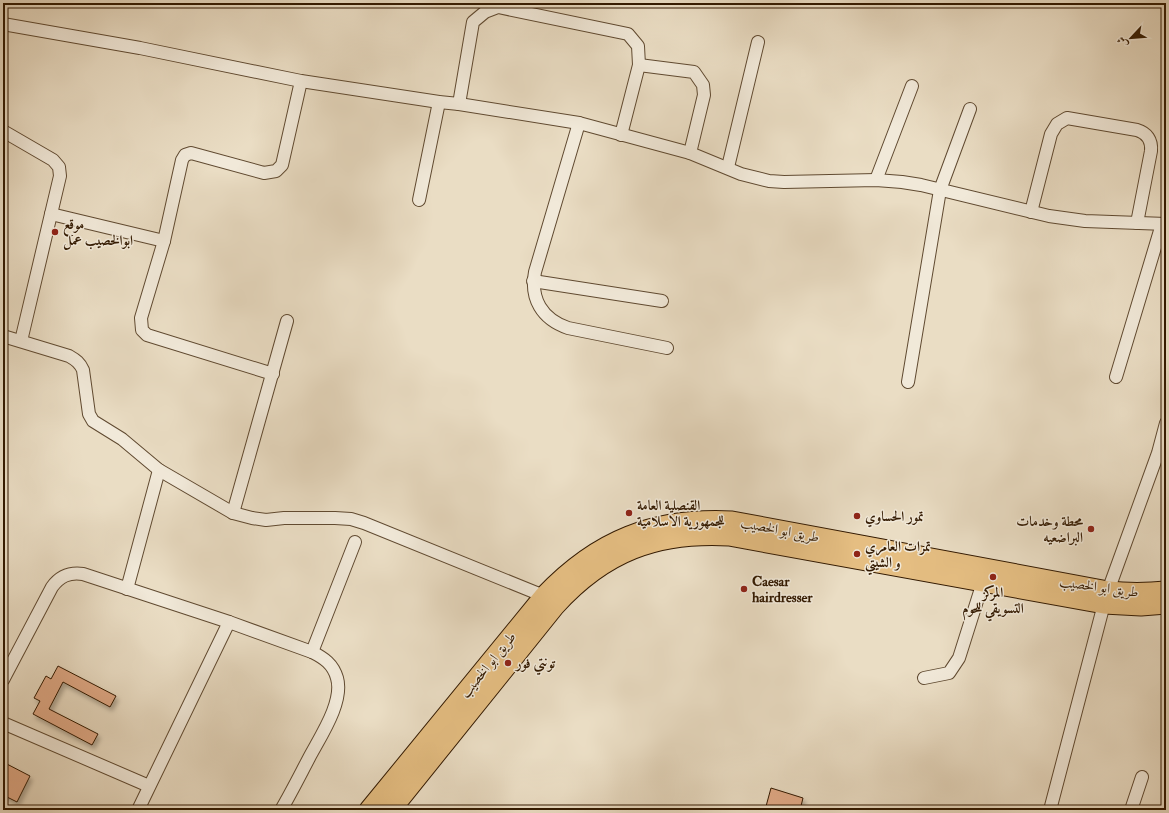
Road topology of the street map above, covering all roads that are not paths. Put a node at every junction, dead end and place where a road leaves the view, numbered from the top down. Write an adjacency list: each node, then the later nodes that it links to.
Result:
1 (3, 24): 4 (street)
2 (758, 42): 13 (street)
3 (638, 65): 7 (street); 11 (street); 12 (street)
4 (301, 81): 6 (street); 21 (street)
5 (912, 86): 14 (street)
6 (439, 102): 7 (street); 16 (street)
7 (459, 104): 9 (street)
8 (970, 109): 15 (street)
9 (579, 123): 11 (street); 22 (street)
10 (3, 131): 18 (street)
11 (621, 135): 12 (street)
12 (690, 153): 13 (street)
13 (728, 167): 14 (street)
14 (876, 180): 15 (street)
15 (940, 190): 17 (street); 30 (street)
16 (420, 200)
17 (1032, 212): 19 (street); 19 (street)
18 (51, 214): 21 (street); 26 (street)
19 (1137, 223): 20 (street)
20 (1164, 224): 29 (street)
21 (164, 241): 28 (street)
22 (533, 281): 23 (street); 27 (street)
23 (662, 301)
24 (287, 321): 28 (street)
25 (3, 336): 26 (street)
26 (21, 341): 32 (street)
27 (667, 348)
28 (272, 374): 33 (street)
29 (1116, 377)
30 (908, 382)
31 (1166, 423): 39 (street)
32 (159, 470): 33 (street); 36 (street)
33 (234, 513): 38 (street)
34 (355, 542): 42 (street)
35 (983, 582): 39 (main road, طريق ابو الخصيب); 43 (street); 46 (main road, طريق ابو الخصيب)
36 (127, 589): 41 (street); 44 (street)
37 (1166, 591): 39 (main road, طريق ابو الخصيب)
38 (544, 596): 39 (main road, طريق ابو الخصيب); 46 (main road, طريق ابو الخصيب)
39 (1106, 597): 40 (main road, طريق ابو الخصيب); 53 (street)
40 (1166, 604)
41 (229, 622): 42 (street); 48 (street)
42 (312, 652): 50 (street)
43 (924, 678)
44 (3, 680)
45 (3, 723): 48 (street)
46 (407, 777): 51 (main road, طريق ابو الخصيب); 52 (main road, طريق ابو الخصيب)
47 (1142, 777): 54 (street)
48 (150, 786): 49 (street)
49 (138, 810)
50 (282, 810)
51 (369, 810)
52 (391, 810)
53 (1050, 810)
54 (1131, 810)

